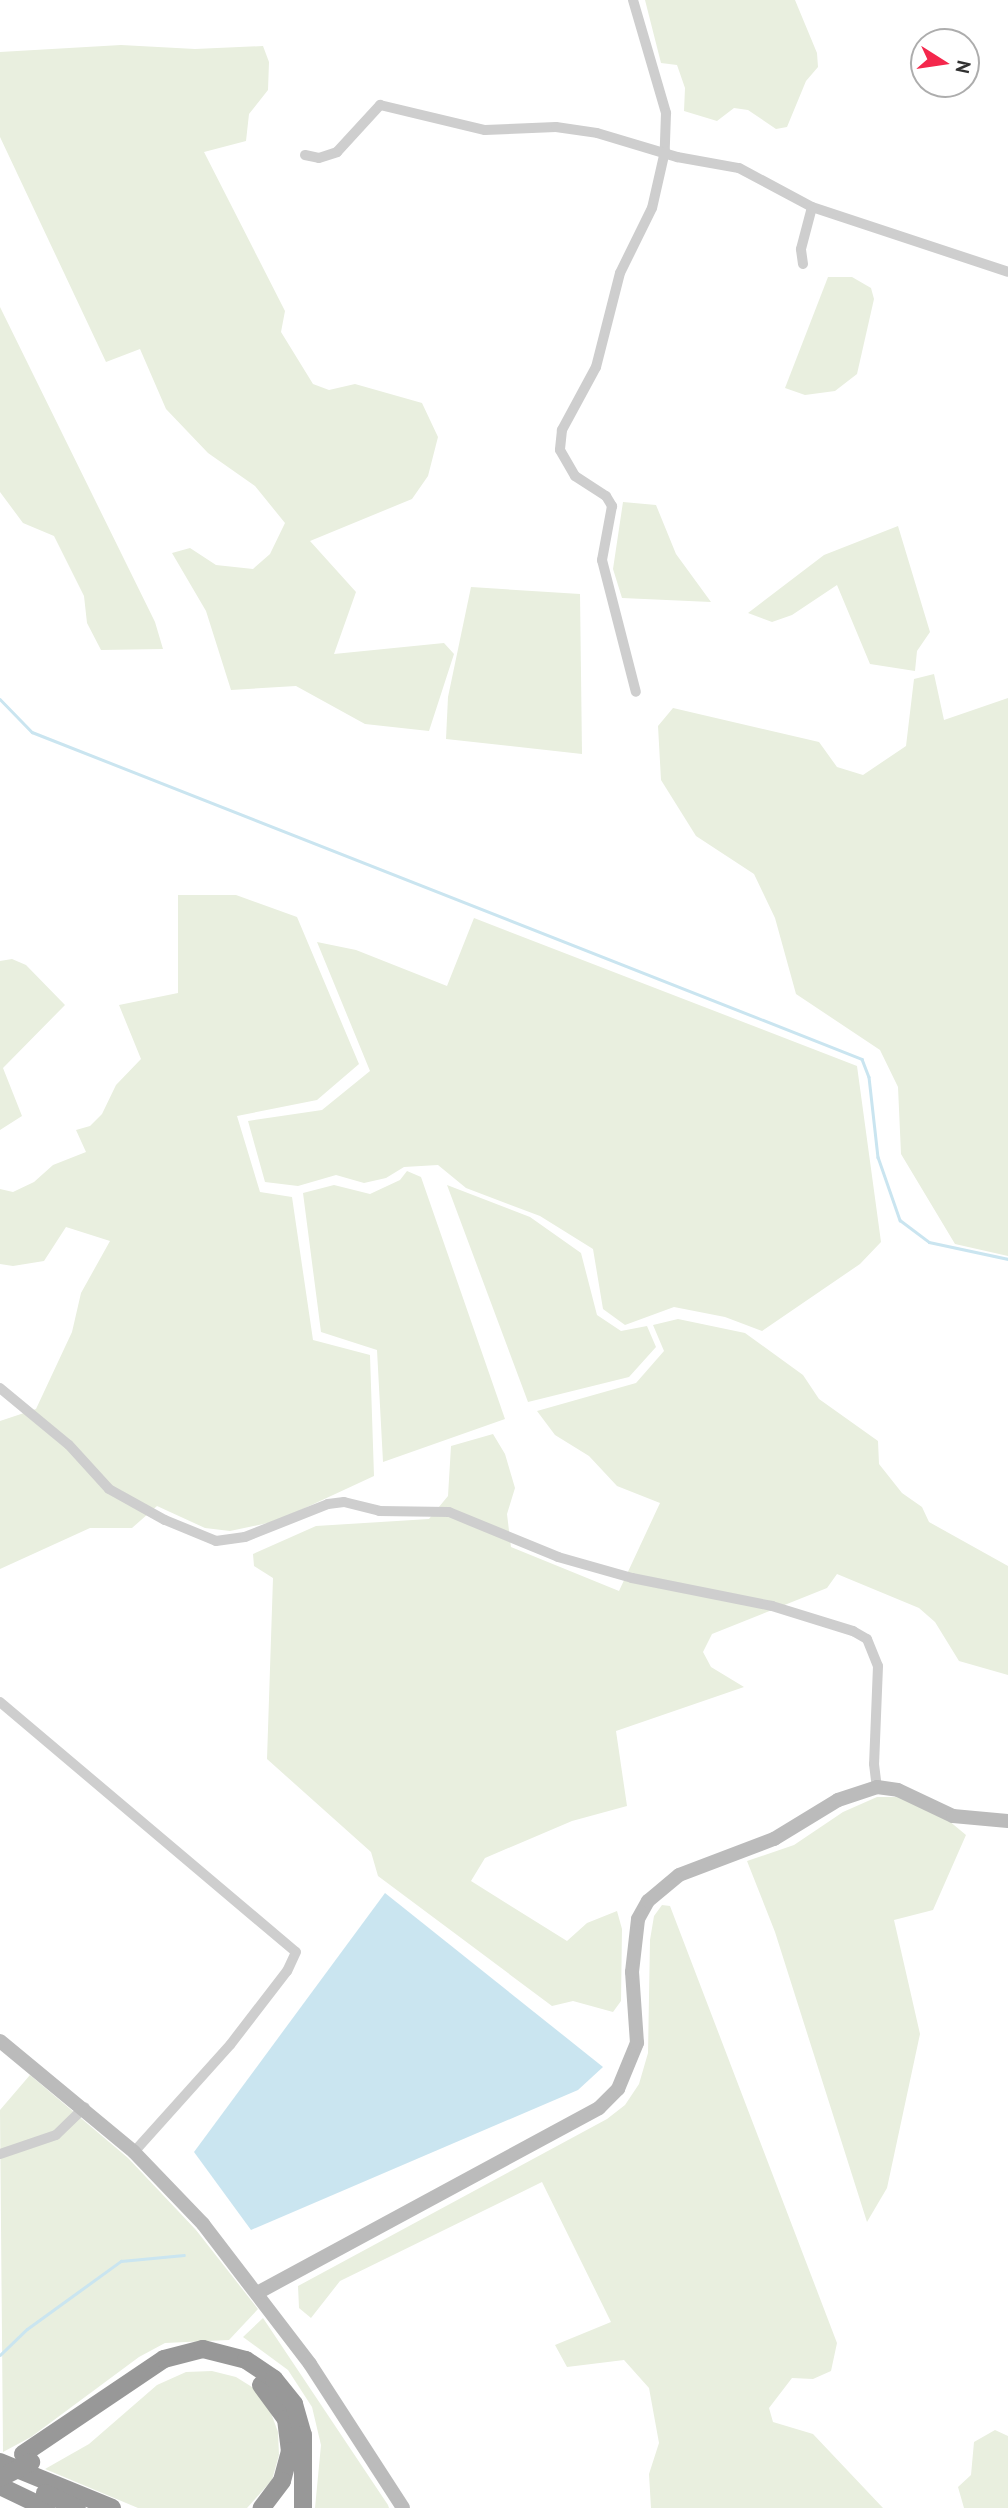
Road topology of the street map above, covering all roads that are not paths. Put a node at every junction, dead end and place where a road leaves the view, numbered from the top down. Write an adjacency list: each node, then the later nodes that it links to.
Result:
1 (634, 0): 2 (street)
2 (665, 151): 3 (street); 4 (street); 7 (street)
3 (305, 155)
4 (812, 207): 5 (street); 6 (street)
5 (803, 264)
6 (1008, 272)
7 (636, 692)
8 (0, 1388): 10 (street)
9 (0, 1702): 14 (street)
10 (877, 1787): 11 (street); 16 (street)
11 (1008, 1821)
12 (0, 2041): 13 (street)
13 (85, 2107): 14 (street); 15 (street)
14 (134, 2152): 16 (street)
15 (0, 2154)
16 (257, 2293): 27 (street)
17 (27, 2458): 18 (highway); 20 (highway, bridge); 25 (highway); 26 (highway)
18 (0, 2464): 24 (highway)
19 (0, 2472): 23 (highway)
20 (0, 2478)
21 (0, 2486): 22 (highway)
22 (46, 2508)
23 (77, 2508)
24 (112, 2508)
25 (262, 2508)
26 (303, 2508)
27 (403, 2508)

